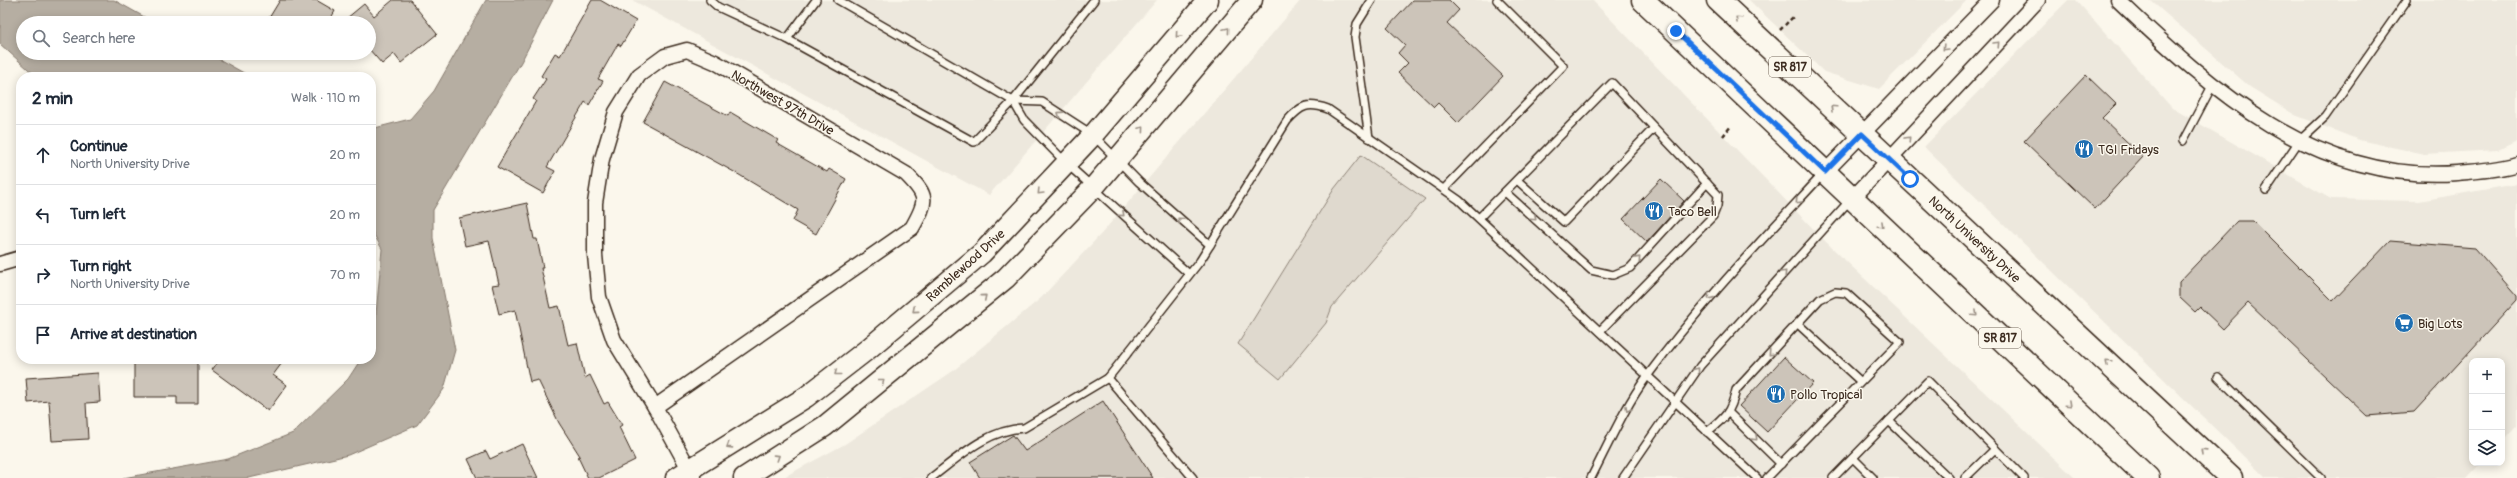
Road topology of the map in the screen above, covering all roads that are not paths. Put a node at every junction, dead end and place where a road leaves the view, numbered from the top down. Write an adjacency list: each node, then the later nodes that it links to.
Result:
1 (710, 0): 15 (lane)
2 (816, 0): 15 (lane)
3 (838, 0): 17 (lane)
4 (1094, 0): 17 (lane)
5 (1208, 0): 20 (street, Ramblewood Drive, one-way to 20)
6 (1252, 0): 24 (street, one-way to 6)
7 (1372, 0): 21 (lane)
8 (1497, 0): 32 (lane)
9 (1643, 0): 28 (main road, SR 817)
10 (1718, 0): 19 (main road, North University Drive / SR 817, one-way to 10)
11 (1992, 0): 19 (street, one-way to 19)
12 (2038, 0): 25 (street, one-way to 12)
13 (2118, 0): 16 (street)
14 (2407, 0): 23 (lane)
15 (786, 39): 17 (lane)
16 (2212, 86): 22 (lane); 23 (street)
17 (1013, 101): 20 (lane, one-way to 17); 26 (lane)
18 (1654, 128): 29 (lane); 29 (lane); 30 (lane)
19 (1862, 134): 25 (main road, North University Drive / SR 817); 28 (street)
20 (1093, 135): 24 (lane); 26 (street, Ramblewood Drive)
21 (1369, 138): 32 (lane); 37 (lane)
22 (2183, 141)
23 (2299, 141): 27 (street); 33 (lane)
24 (1117, 159): 31 (street); 37 (lane, one-way to 24)
25 (1889, 160): 35 (street); 69 (main road, North University Drive / SR 817, one-way to 25)
26 (1067, 164): 31 (lane); 55 (street, Ramblewood Drive, one-way to 55)
27 (2517, 164)
28 (1825, 172): 35 (main road, SR 817); 43 (lane, one-way to 43)
29 (1517, 180): 34 (lane)
30 (1707, 183): 34 (lane, one-way to 30); 42 (lane)
31 (1093, 188): 40 (lane, one-way to 40); 56 (street, one-way to 31)
32 (1444, 189): 36 (lane)
33 (2266, 190)
34 (1505, 192): 36 (lane)
35 (1853, 198): 47 (lane, one-way to 35); 68 (main road, SR 817, one-way to 68)
36 (1479, 218): 42 (lane)
37 (1210, 245): 40 (lane)
38 (16, 259): 39 (street)
39 (0, 264)
40 (1189, 274): 45 (lane)
41 (1798, 324): 46 (lane); 46 (lane); 49 (lane, one-way to 49)
42 (1600, 331): 43 (lane)
43 (1648, 376): 47 (lane); 59 (lane, one-way to 59)
44 (2218, 377): 70 (lane)
45 (1108, 378): 57 (lane); 58 (lane)
46 (1860, 381): 54 (lane)
47 (1674, 401): 51 (lane); 60 (lane)
48 (655, 407): 48 (street, Northwest 97th Drive); 55 (street, Northwest 97th Drive)
49 (1728, 413): 51 (lane); 54 (lane, one-way to 54)
50 (1889, 422): 52 (lane); 53 (lane); 65 (lane)
51 (1707, 432): 61 (lane)
52 (1995, 449): 66 (lane); 67 (lane)
53 (1853, 458): 63 (lane); 64 (lane)
54 (1781, 464): 62 (lane)
55 (687, 475)
56 (744, 478)
57 (932, 478)
58 (1193, 478)
59 (1591, 478)
60 (1623, 478)
61 (1757, 478)
62 (1766, 478)
63 (1833, 478)
64 (1874, 478)
65 (1950, 478)
66 (1965, 478)
67 (2024, 478)
68 (2148, 478)
69 (2231, 478)
70 (2321, 478)

